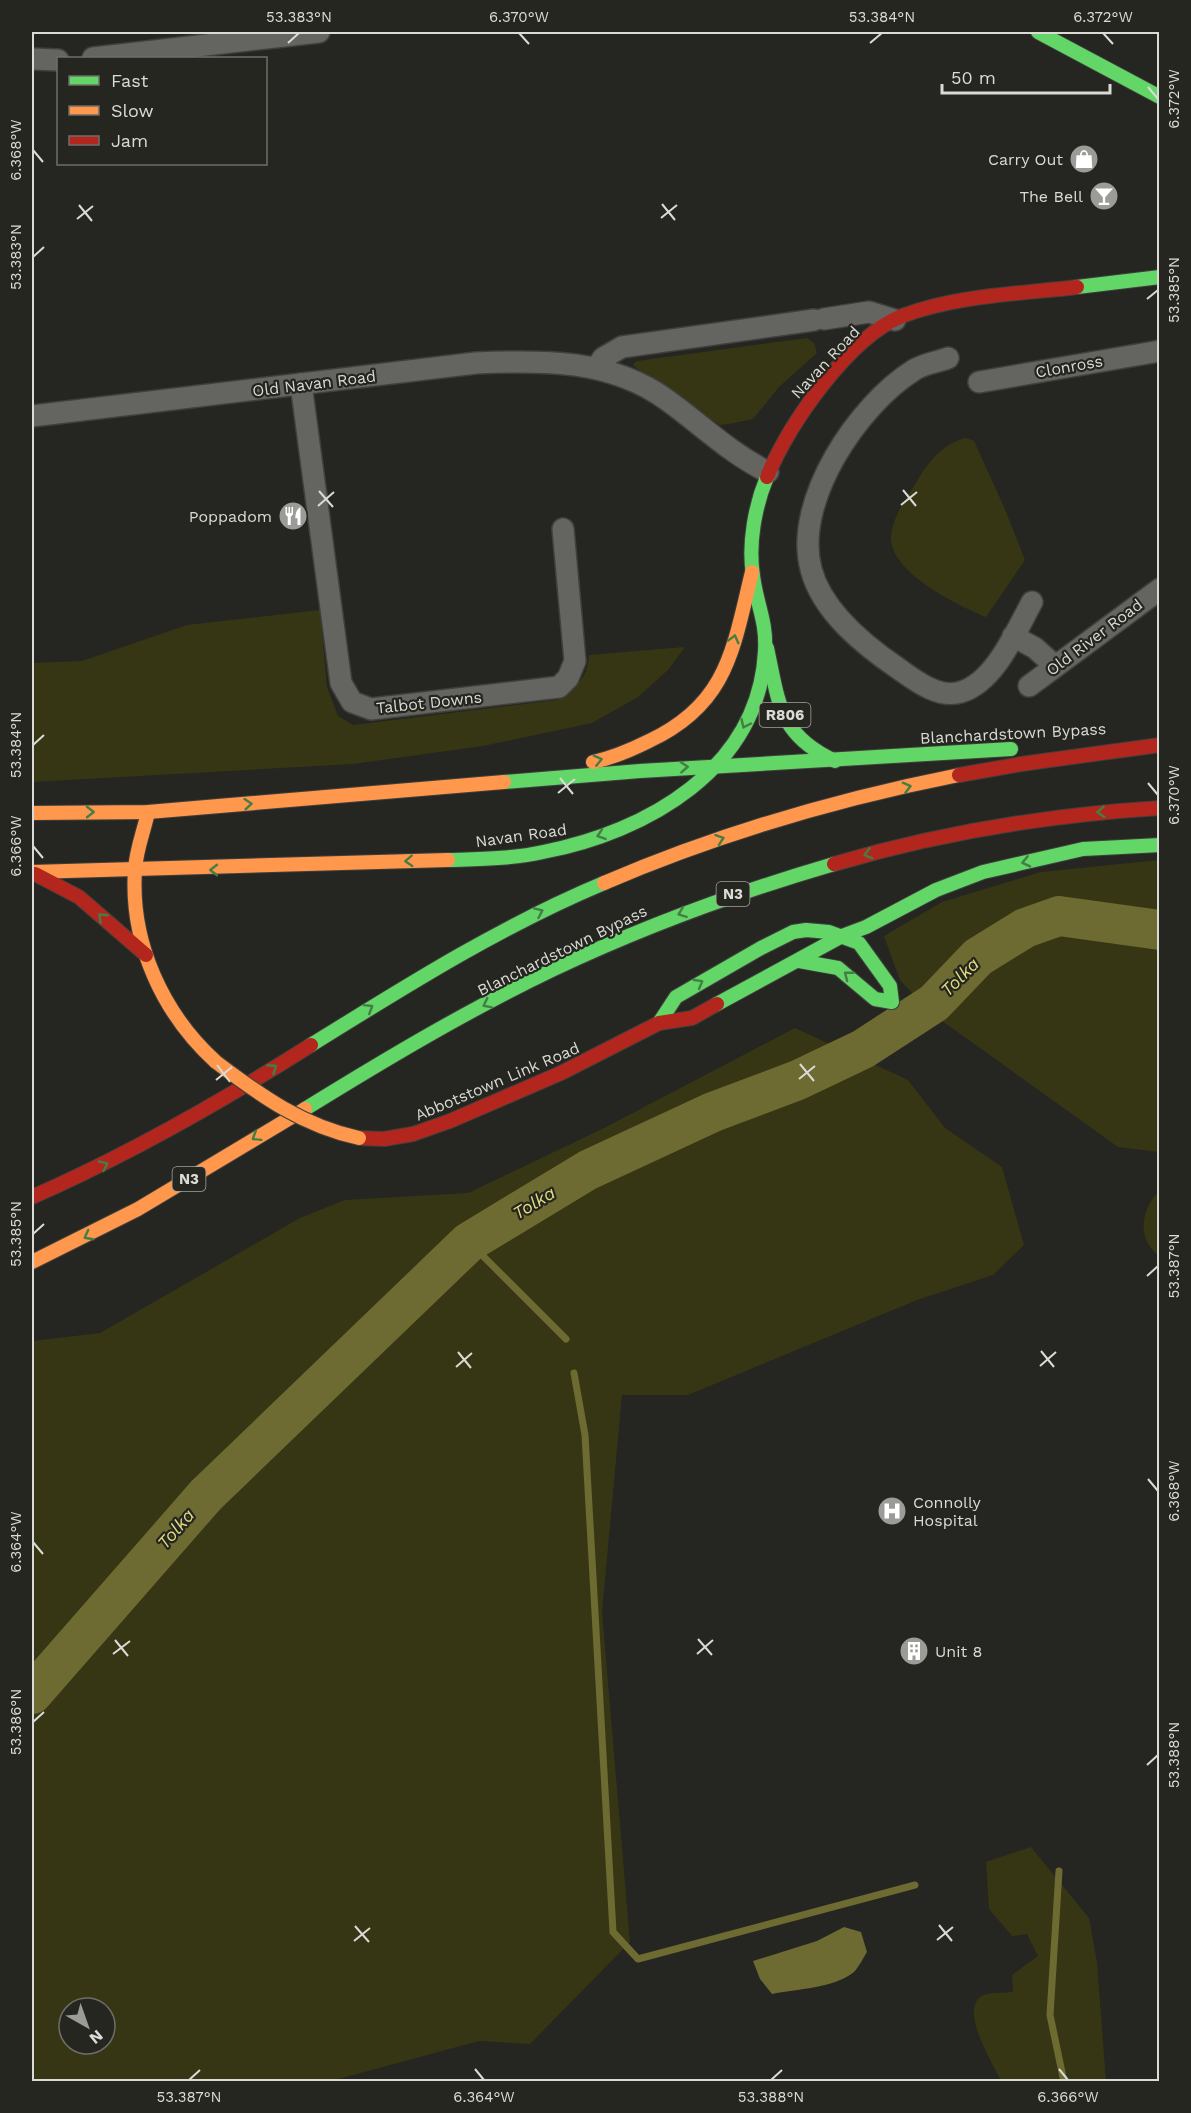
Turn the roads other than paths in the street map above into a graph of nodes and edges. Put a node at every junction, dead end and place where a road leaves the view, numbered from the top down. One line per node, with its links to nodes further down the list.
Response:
1 (319, 32): 3 (street)
2 (1038, 32): 6 (main road)
3 (102, 57)
4 (32, 59): 5 (street)
5 (57, 60)
6 (1160, 97)
7 (1160, 277): 8 (main road, Navan Road / R806)
8 (895, 320): 11 (street); 15 (main road, Navan Road / R806)
9 (1160, 351): 12 (street, Clonross)
10 (948, 358): 20 (street)
11 (597, 367): 13 (street, Old Navan Road); 15 (street, Old Navan Road)
12 (979, 382)
13 (302, 384): 14 (street, Old Navan Road); 16 (street, Talbot Downs)
14 (32, 416)
15 (768, 472): 17 (main road, Navan Road / R806)
16 (563, 529)
17 (752, 572): 21 (main road, Navan Road / R806); 27 (main road, one-way to 17)
18 (1160, 589): 22 (street, Old River Road)
19 (1032, 602): 20 (street)
20 (1013, 636): 22 (street)
21 (767, 648): 25 (main road, R806); 26 (main road, Navan Road / R806, one-way to 26)
22 (1055, 666): 23 (street, Old River Road)
23 (1029, 686)
24 (1160, 743): 25 (main road, Blanchardstown Bypass); 38 (main road, one-way to 24)
25 (835, 761): 26 (main road, Blanchardstown Bypass)
26 (720, 765): 27 (main road, Blanchardstown Bypass, one-way to 26); 32 (main road, Navan Road / R806, one-way to 32)
27 (437, 788): 29 (main road, one-way to 27)
28 (1160, 807): 39 (main road, Blanchardstown Bypass / N3, one-way to 39)
29 (148, 812): 30 (main road, one-way to 29); 32 (main road, Abbotstown Link Road)
30 (32, 813)
31 (1160, 845): 34 (main road, Abbotstown Link Road, one-way to 34)
32 (135, 870): 33 (main road, Navan Road / R806); 35 (main road, Abbotstown Link Road)
33 (32, 872): 35 (main road, one-way to 33)
34 (842, 936): 36 (main road, Abbotstown Link Road); 36 (main road, one-way to 36); 37 (main road, Abbotstown Link Road, one-way to 34)
35 (146, 955): 37 (main road, Abbotstown Link Road, bridge)
36 (798, 962): 37 (main road, Abbotstown Link Road)
37 (659, 1023)
38 (32, 1197)
39 (32, 1262)

